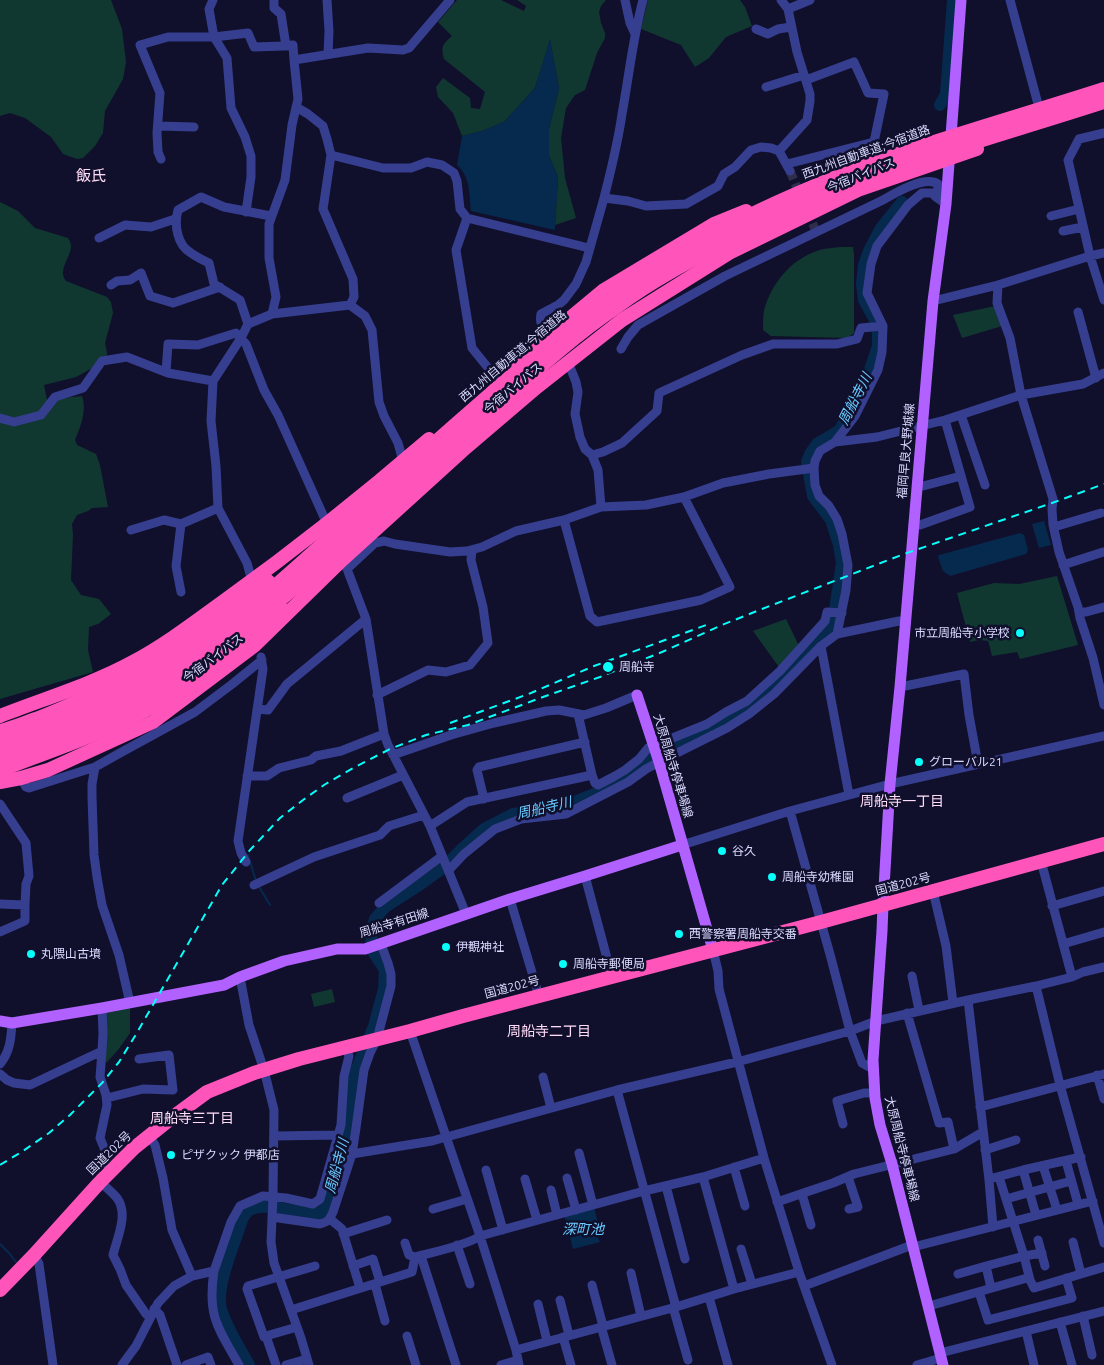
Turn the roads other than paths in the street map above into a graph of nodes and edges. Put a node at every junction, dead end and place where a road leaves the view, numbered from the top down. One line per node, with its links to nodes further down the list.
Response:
1 (213, 0): 15 (street)
2 (274, 0): 16 (street)
3 (327, 0): 17 (street)
4 (450, 0): 17 (street)
5 (625, 0): 14 (street)
6 (643, 0): 14 (street)
7 (781, 0): 11 (street)
8 (810, 0): 11 (street)
9 (961, 0): 29 (main road, 福岡早良大野城線)
10 (1010, 0): 24 (street)
11 (788, 9): 12 (street)
12 (792, 26): 13 (street); 19 (street)
13 (756, 29)
14 (635, 34): 36 (street)
15 (214, 37): 16 (street); 27 (street); 39 (street)
16 (286, 46): 18 (street)
17 (328, 54): 18 (street)
18 (294, 60): 25 (street)
19 (805, 77): 21 (street); 31 (street); 31 (street)
20 (1104, 84): 24 (highway, 今宿バイパス)
21 (766, 87)
22 (1104, 89): 75 (highway, 西九州自動車道;今宿道路, bridge)
23 (1104, 102): 90 (highway, 西九州自動車道;今宿道路, bridge)
24 (1038, 104): 29 (highway, 今宿バイパス)
25 (296, 108): 32 (street); 40 (street)
26 (1104, 108): 33 (highway, 今宿バイパス)
27 (158, 126): 28 (street); 34 (street)
28 (194, 127)
29 (951, 132): 33 (main road, 福岡早良大野城線); 60 (highway, 今宿バイパス)
30 (1104, 133): 38 (street)
31 (779, 151): 36 (street)
32 (331, 155): 42 (street); 55 (street)
33 (950, 158): 37 (main road, 福岡早良大野城線); 63 (highway, 今宿バイパス)
34 (161, 159)
35 (932, 193): 37 (street); 59 (street); 62 (street)
36 (604, 198): 47 (street)
37 (946, 204): 54 (main road, 福岡早良大野城線)
38 (1079, 209): 41 (street); 44 (street)
39 (246, 212): 40 (street); 43 (street)
40 (271, 216): 57 (street)
41 (1051, 216)
42 (467, 218): 47 (street); 66 (street)
43 (175, 219): 46 (street); 52 (street)
44 (1083, 227): 45 (street); 49 (street)
45 (1063, 231)
46 (99, 238)
47 (589, 248): 60 (street)
48 (1104, 253): 49 (street)
49 (1090, 256): 51 (street); 53 (street)
50 (111, 285): 52 (street)
51 (998, 285): 54 (street); 68 (street)
52 (220, 287): 58 (street)
53 (1104, 300)
54 (933, 302): 72 (main road, 福岡早良大野城線)
55 (350, 304): 57 (street); 75 (street)
56 (1078, 312): 65 (street)
57 (272, 314): 58 (street)
58 (248, 324): 61 (street)
59 (883, 326): 73 (street); 74 (street)
60 (548, 336): 66 (highway, 今宿バイパス)
61 (241, 338): 64 (street); 67 (street); 85 (street)
62 (621, 349)
63 (568, 362): 74 (street); 93 (highway, 今宿バイパス)
64 (166, 372): 67 (street); 70 (street)
65 (1100, 376): 68 (street)
66 (498, 379): 75 (highway, 今宿バイパス)
67 (213, 381): 82 (street)
68 (1021, 395): 69 (street); 88 (street)
69 (961, 415): 71 (street); 78 (street)
70 (0, 418)
71 (945, 420): 72 (street); 77 (street)
72 (922, 426): 73 (street); 79 (main road, 福岡早良大野城線)
73 (835, 442): 76 (street)
74 (592, 454): 81 (street)
75 (408, 462): 85 (highway, 今宿バイパス); 111 (highway, bridge); 115 (highway, 西九州自動車道;今宿道路, bridge)
76 (814, 468): 80 (street); 99 (street)
77 (961, 476): 79 (street); 87 (street)
78 (985, 485)
79 (917, 486): 87 (main road, 福岡早良大野城線)
80 (684, 497): 81 (street); 84 (street)
81 (601, 507): 84 (street)
82 (218, 508): 86 (street); 95 (street)
83 (1101, 513): 88 (street)
84 (564, 520): 91 (street)
85 (327, 523): 93 (street); 95 (highway, 今宿バイパス)
86 (181, 524): 89 (street); 96 (street)
87 (913, 525): 101 (main road, 福岡早良大野城線)
88 (1054, 527): 94 (street)
89 (131, 530)
90 (342, 544): 118 (highway, 西九州自動車道;今宿道路, bridge); 122 (highway, bridge)
91 (472, 550): 93 (street); 106 (street)
92 (1103, 552): 94 (street)
93 (344, 564): 100 (street); 126 (highway, 今宿バイパス)
94 (1064, 565): 98 (street)
95 (252, 581): 110 (highway, 今宿バイパス)
96 (181, 592)
97 (1104, 607): 98 (street)
98 (1079, 612): 107 (street)
99 (837, 613): 102 (street); 116 (street)
100 (366, 619): 106 (street); 108 (street)
101 (905, 621): 102 (street); 104 (main road, 福岡早良大野城線)
102 (836, 634): 103 (street)
103 (821, 646): 119 (street); 129 (street)
104 (900, 687): 120 (street); 128 (main road, 福岡早良大野城線)
105 (637, 694): 109 (street); 116 (main road, 大原周船寺停車場線)
106 (377, 696): 112 (street)
107 (1104, 705)
108 (257, 708): 121 (street); 125 (street)
109 (578, 714): 114 (street); 117 (street)
110 (0, 716)
111 (0, 731)
112 (384, 734): 117 (street); 125 (street)
113 (1104, 736): 120 (street)
114 (584, 742): 124 (street); 131 (street)
115 (0, 745)
116 (654, 746): 119 (main road, 大原周船寺停車場線); 124 (street)
117 (393, 755): 123 (street)
118 (0, 757)
119 (658, 760): 136 (main road, 大原周船寺停車場線); 141 (street)
120 (978, 764): 128 (street)
121 (95, 767): 126 (street); 167 (street)
122 (0, 770)
123 (403, 775): 130 (street); 134 (street)
124 (592, 775): 131 (street)
125 (247, 776): 140 (street)
126 (21, 778): 127 (highway, 今宿バイパス)
127 (0, 782)
128 (890, 784): 129 (street); 150 (main road, 福岡早良大野城線)
129 (849, 795): 133 (street)
130 (347, 798)
131 (484, 799): 135 (street)
132 (0, 804): 149 (street)
133 (790, 811): 136 (street); 153 (street)
134 (424, 815): 135 (street); 143 (street)
135 (430, 826): 138 (street)
136 (682, 844): 142 (main road, 周船寺有田線); 158 (main road)
137 (1104, 844): 139 (highway, 国道202号)
138 (443, 858): 141 (street); 147 (street)
139 (1042, 861): 144 (highway, 国道202号); 151 (street)
140 (246, 862)
141 (449, 870): 152 (street)
142 (585, 876): 146 (main road, 周船寺有田線); 162 (street)
143 (256, 884)
144 (933, 891): 150 (highway, 国道202号); 168 (street)
145 (1104, 891): 151 (street)
146 (510, 899): 152 (main road, 周船寺有田線); 165 (street)
147 (379, 903)
148 (0, 904): 149 (street)
149 (25, 905): 154 (street)
150 (883, 905): 153 (highway, 国道202号); 173 (main road, 大原周船寺停車場線)
151 (1052, 906): 157 (street)
152 (466, 914): 156 (main road, 周船寺有田線)
153 (821, 922): 158 (highway, 国道202号); 176 (street)
154 (0, 932)
155 (1104, 932): 157 (street)
156 (381, 944): 161 (main road, 周船寺有田線); 177 (street)
157 (1063, 944): 163 (street)
158 (714, 950): 162 (highway, 国道202号); 181 (street)
159 (1104, 967): 163 (street)
160 (912, 976): 170 (street)
161 (240, 977): 167 (main road, 周船寺有田線); 184 (street)
162 (612, 977): 165 (highway, 国道202号)
163 (1072, 977): 164 (street)
164 (1036, 986): 166 (street); 188 (street)
165 (539, 996): 175 (highway, 国道202号)
166 (968, 1000): 168 (street); 193 (street)
167 (130, 1003): 169 (main road, 周船寺有田線)
168 (953, 1003): 170 (street)
169 (102, 1008): 174 (main road, 周船寺有田線); 179 (street)
170 (919, 1010): 171 (street)
171 (907, 1013): 173 (street); 202 (street)
172 (0, 1021): 174 (main road, 周船寺有田線)
173 (876, 1021): 176 (street); 183 (main road, 大原周船寺停車場線)
174 (12, 1023): 182 (street)
175 (410, 1031): 177 (highway, 国道202号); 200 (street)
176 (850, 1031): 181 (street); 183 (street)
177 (374, 1040): 178 (highway, 国道202号); 204 (street)
178 (351, 1046): 184 (highway, 国道202号); 197 (street)
179 (102, 1051): 185 (street); 191 (street)
180 (139, 1059): 191 (street)
181 (737, 1062): 189 (street); 207 (street)
182 (0, 1064)
183 (873, 1069): 190 (main road, 大原周船寺停車場線)
184 (264, 1070): 198 (highway, 国道202号); 199 (street)
185 (0, 1074)
186 (1101, 1074): 188 (street); 192 (street)
187 (543, 1077): 194 (street)
188 (1060, 1085): 193 (street); 206 (street)
189 (617, 1090): 194 (street); 225 (street)
190 (875, 1093): 195 (street); 209 (main road, 大原周船寺停車場線)
191 (107, 1098): 217 (street)
192 (1104, 1099)
193 (980, 1107): 196 (street)
194 (551, 1108): 200 (street)
195 (844, 1124)
196 (983, 1132): 202 (street); 203 (street)
197 (338, 1135): 199 (street); 228 (street)
198 (149, 1136): 217 (highway, 国道202号); 274 (street)
199 (274, 1136): 228 (street)
200 (446, 1137): 204 (street); 229 (street)
201 (1016, 1140): 203 (street)
202 (954, 1149): 209 (street)
203 (985, 1150): 220 (street)
204 (352, 1154): 243 (street)
205 (579, 1154): 234 (street)
206 (1080, 1157): 208 (street); 231 (street)
207 (764, 1158): 211 (street); 232 (street)
208 (1066, 1161): 210 (street); 221 (street)
209 (892, 1164): 215 (street); 257 (main road, 大原周船寺停車場線)
210 (1044, 1166): 213 (street); 223 (street)
211 (734, 1168): 214 (street); 235 (street)
212 (486, 1170): 249 (street)
213 (1023, 1170): 216 (street); 226 (street)
214 (703, 1177): 222 (street); 285 (street)
215 (848, 1177): 227 (street); 237 (street)
216 (999, 1177): 220 (street); 230 (street)
217 (104, 1178): 260 (highway, 国道202号); 295 (street)
218 (567, 1178): 238 (street)
219 (525, 1179): 245 (street)
220 (989, 1180): 248 (street)
221 (1072, 1181): 223 (street); 233 (street)
222 (666, 1186): 225 (street); 263 (street)
223 (1050, 1187): 226 (street); 239 (street)
224 (550, 1190): 240 (street)
225 (644, 1191): 234 (street); 292 (street)
226 (1030, 1192): 230 (street); 241 (street)
227 (802, 1194): 232 (street); 247 (street)
228 (273, 1196): 242 (street); 269 (street)
229 (467, 1199): 236 (street); 251 (street)
230 (1006, 1199): 246 (street)
231 (1093, 1200): 233 (street); 255 (street)
232 (777, 1202): 270 (street)
233 (1078, 1204): 239 (street)
234 (594, 1205): 238 (street)
235 (745, 1206)
236 (434, 1209)
237 (849, 1209)
238 (576, 1210): 240 (street)
239 (1057, 1210): 241 (street)
240 (557, 1215): 245 (street)
241 (1036, 1215): 246 (street)
242 (272, 1217): 243 (street); 275 (street)
243 (330, 1219): 250 (street)
244 (387, 1220): 250 (street)
245 (537, 1220): 249 (street)
246 (1013, 1222): 248 (street); 262 (street)
247 (812, 1225)
248 (993, 1227): 257 (street)
249 (504, 1230): 251 (street)
250 (343, 1234): 265 (street)
251 (480, 1236): 256 (street); 307 (street)
252 (1038, 1240): 259 (street)
253 (1073, 1242): 273 (street)
254 (405, 1243): 261 (street)
255 (1104, 1243)
256 (457, 1245): 261 (street); 279 (street)
257 (912, 1246): 282 (street); 291 (main road, 大原周船寺停車場線)
258 (741, 1249): 280 (street)
259 (1042, 1252): 262 (street); 267 (street)
260 (34, 1256): 286 (highway, 国道202号); 313 (street)
261 (418, 1256): 278 (street); 322 (street)
262 (1024, 1256): 266 (street); 277 (street)
263 (686, 1259)
264 (315, 1266): 275 (street)
265 (353, 1266): 278 (street); 283 (street)
266 (986, 1266): 272 (street); 284 (street)
267 (1045, 1266)
268 (1104, 1267): 273 (street)
269 (214, 1271): 274 (street); 318 (street)
270 (799, 1272): 280 (street); 282 (street)
271 (631, 1273): 296 (street)
272 (958, 1274)
273 (1081, 1274): 276 (street)
274 (192, 1276): 295 (street)
275 (279, 1277): 293 (street); 303 (street)
276 (1066, 1278): 277 (street); 287 (street)
277 (1030, 1280): 284 (street)
278 (378, 1283): 283 (street); 298 (street)
279 (470, 1284)
280 (752, 1284): 285 (street)
281 (592, 1285): 300 (street)
282 (804, 1286): 327 (street)
283 (360, 1288): 293 (street)
284 (991, 1288): 287 (street)
285 (734, 1289): 288 (street)
286 (0, 1290)
287 (979, 1292): 291 (street)
288 (709, 1297): 292 (street); 326 (street)
289 (560, 1300): 305 (street)
290 (538, 1304): 306 (street)
291 (929, 1306): 309 (main road, 大原周船寺停車場線)
292 (675, 1307): 296 (street); 310 (street)
293 (291, 1310): 301 (street)
294 (1104, 1311): 297 (street)
295 (152, 1313): 314 (street); 315 (street)
296 (641, 1316): 300 (street)
297 (1083, 1316): 299 (street); 308 (street)
298 (385, 1321)
299 (1060, 1322): 302 (street); 330 (street)
300 (602, 1326): 305 (street); 325 (street)
301 (297, 1327): 303 (street); 311 (street)
302 (1026, 1331): 309 (street); 329 (street)
303 (266, 1336): 319 (street)
304 (407, 1336): 321 (street)
305 (566, 1336): 306 (street); 324 (street)
306 (547, 1341): 307 (street)
307 (516, 1350): 312 (street)
308 (1092, 1355)
309 (941, 1359): 328 (street)
310 (688, 1360)
311 (308, 1362): 320 (street)
312 (519, 1362): 323 (street)
313 (53, 1365)
314 (122, 1365)
315 (177, 1365)
316 (186, 1365): 317 (street)
317 (211, 1365)
318 (239, 1365)
319 (276, 1365)
320 (286, 1365)
321 (416, 1365)
322 (456, 1365)
323 (501, 1365)
324 (571, 1365)
325 (612, 1365)
326 (728, 1365)
327 (832, 1365)
328 (917, 1365)
329 (1034, 1365)
330 (1072, 1365)

